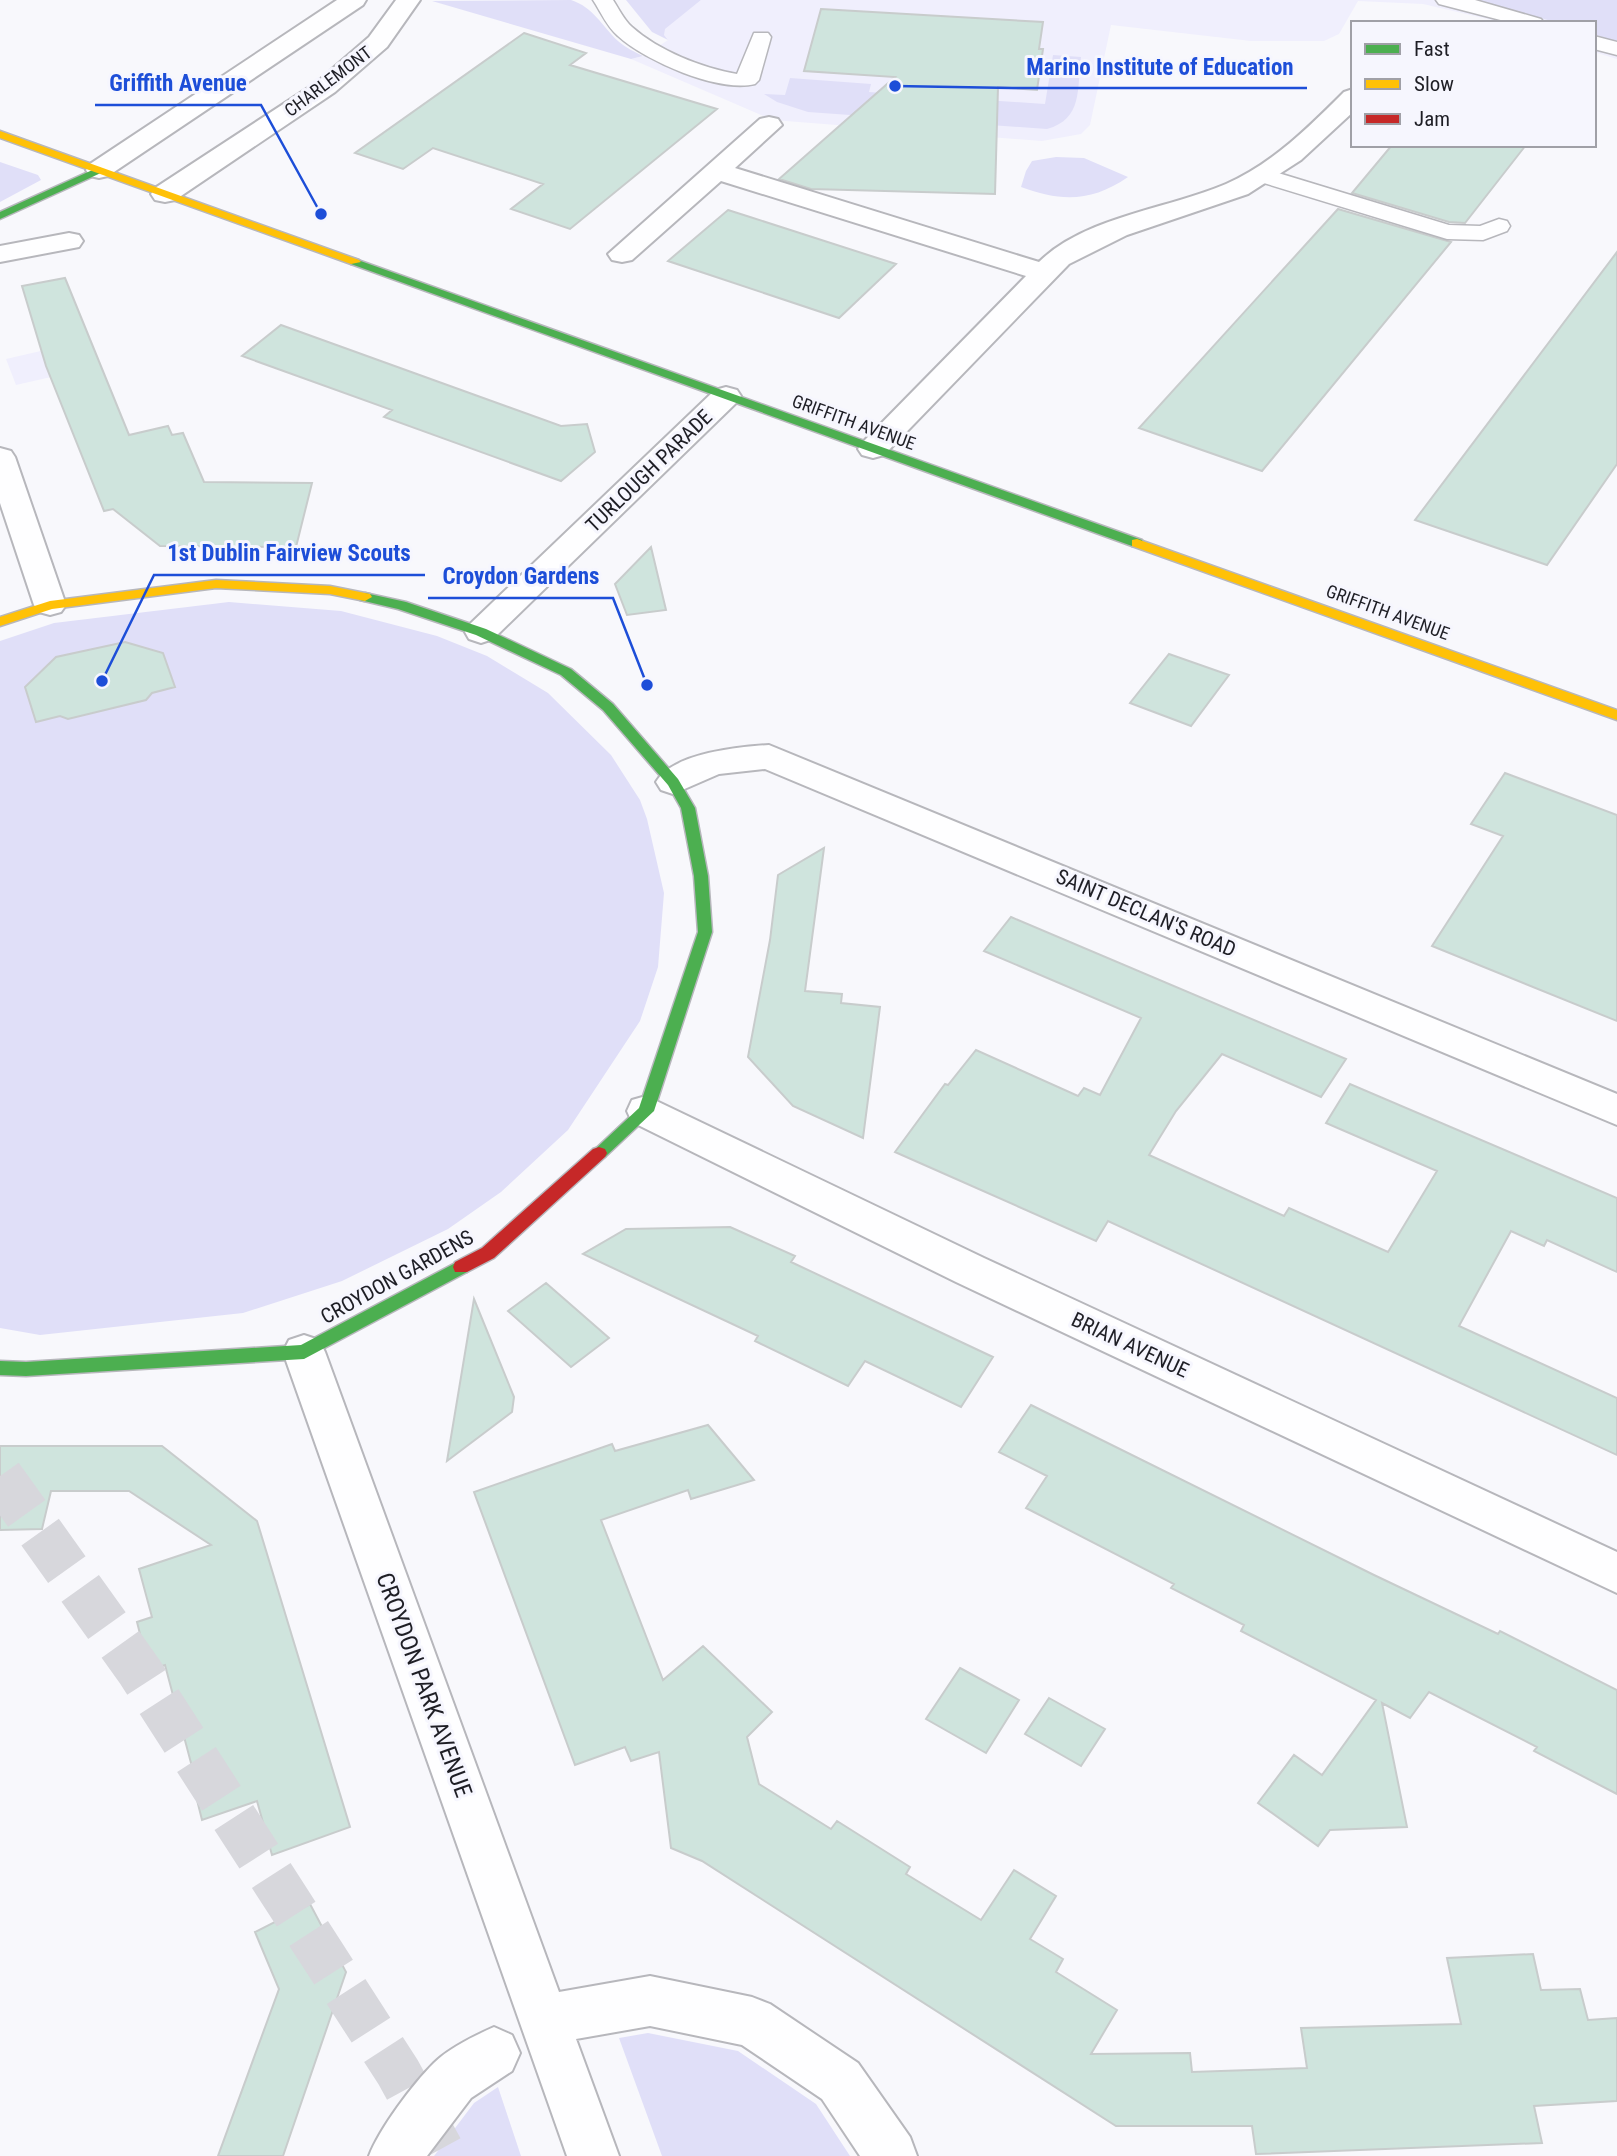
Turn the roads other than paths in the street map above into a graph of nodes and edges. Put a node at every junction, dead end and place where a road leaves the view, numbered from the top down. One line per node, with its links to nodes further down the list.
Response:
1 (354, 0): 12 (street)
2 (408, 0): 15 (street, CHARLEMONT)
3 (603, 0): 6 (lane)
4 (1446, 0): 5 (lane)
5 (1528, 21)
6 (761, 37)
7 (1596, 43): 8 (lane)
8 (1617, 50)
9 (1351, 99): 14 (street)
10 (769, 125): 13 (street)
11 (0, 134): 12 (main road, GRIFFITH AVENUE)
12 (99, 170): 15 (main road, GRIFFITH AVENUE); 16 (main road)
13 (716, 171): 20 (street); 21 (street)
14 (1262, 175): 17 (lane); 21 (street)
15 (165, 194): 22 (main road, GRIFFITH AVENUE)
16 (0, 216)
17 (1499, 226)
18 (69, 241): 19 (street)
19 (0, 254)
20 (622, 254)
21 (1045, 273): 23 (street)
22 (726, 396): 23 (main road, GRIFFITH AVENUE); 27 (street, TURLOUGH PARADE)
23 (873, 449): 28 (main road, GRIFFITH AVENUE)
24 (0, 457): 25 (street)
25 (50, 605): 26 (main road, CROYDON GARDENS); 27 (main road, CROYDON GARDENS)
26 (0, 622)
27 (481, 632): 29 (main road, CROYDON GARDENS)
28 (1617, 715)
29 (673, 782): 30 (street, SAINT DECLAN'S ROAD); 31 (main road, CROYDON GARDENS)
30 (1617, 1110)
31 (646, 1111): 32 (main road, CROYDON GARDENS); 34 (street, BRIAN AVENUE)
32 (304, 1352): 33 (main road, CROYDON GARDENS); 35 (street, CROYDON PARK AVENUE)
33 (0, 1368)
34 (1617, 1573)
35 (545, 2019): 38 (street, CROYDON PARK AVENUE); 39 (street)
36 (494, 2053): 37 (street)
37 (395, 2156)
38 (593, 2156)
39 (891, 2156)

